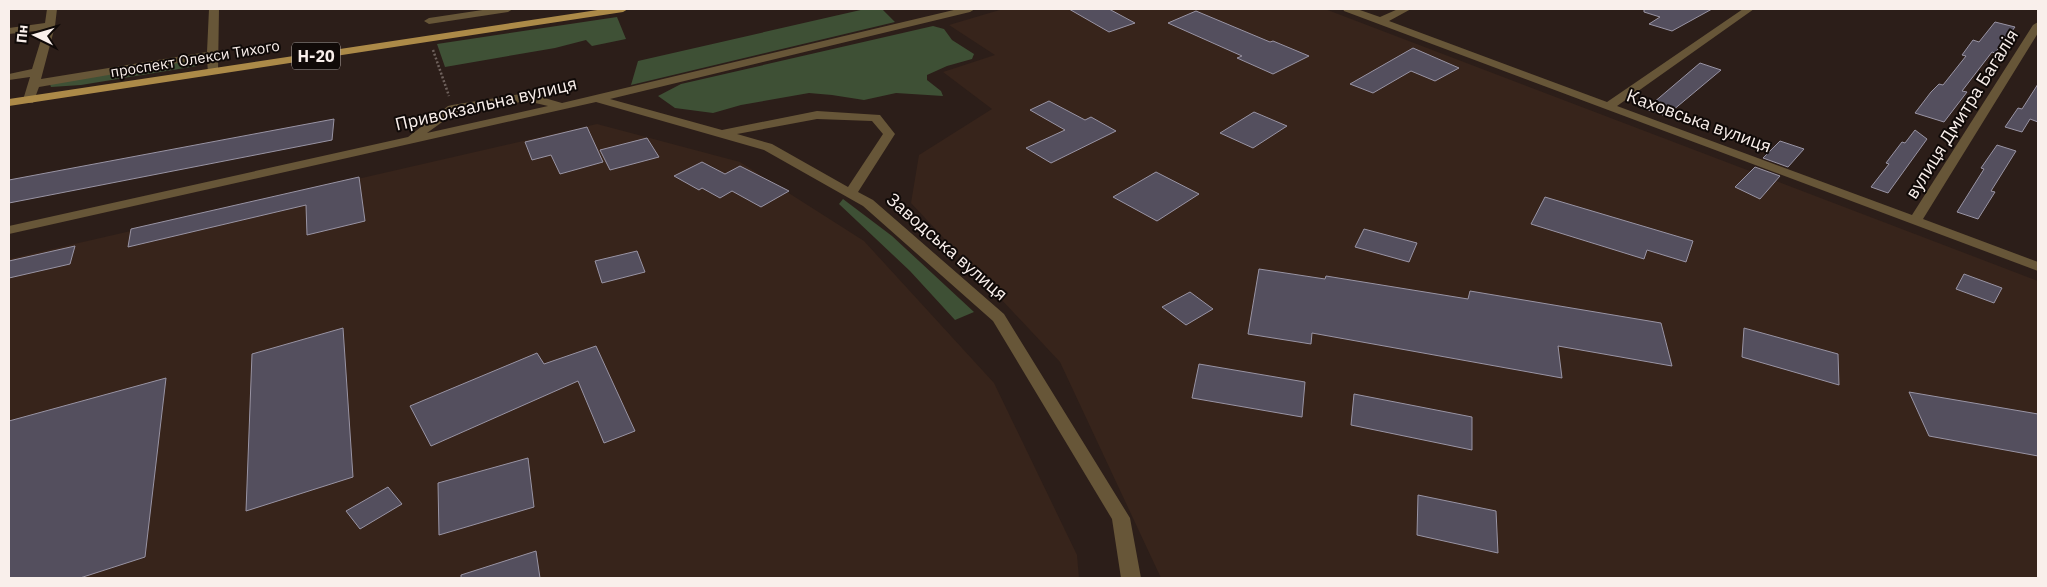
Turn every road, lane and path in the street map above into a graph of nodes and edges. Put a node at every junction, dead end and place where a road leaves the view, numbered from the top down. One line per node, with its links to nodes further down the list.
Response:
1 (52, 9): 14 (street)
2 (214, 9): 17 (street)
3 (429, 9): 11 (street)
4 (508, 9): 11 (street)
5 (623, 9): 10 (main road, проспект Олекси Тихого / Н-20)
6 (970, 9): 21 (street, Привокзальна вулиця)
7 (1348, 9): 12 (street, Каховська вулиця)
8 (1406, 9): 12 (street)
9 (1750, 9): 25 (street)
10 (580, 12): 16 (main road, проспект Олекси Тихого / Н-20)
11 (429, 21): 16 (street)
12 (1380, 21): 25 (street, Каховська вулиця)
13 (2038, 25): 30 (street, вулиця Дмитра Багалія)
14 (50, 26): 15 (street); 20 (street)
15 (9, 31)
16 (429, 38): 18 (main road, проспект Олекси Тихого / Н-20); 26 (path)
17 (212, 54): 18 (street); 20 (street)
18 (212, 72): 22 (main road, проспект Олекси Тихого / Н-20)
19 (9, 76): 20 (street)
20 (35, 78): 22 (street)
21 (596, 99): 24 (street, Привокзальна вулиця); 27 (street, Заводська вулиця)
22 (29, 100): 23 (main road, проспект Олекси Тихого / Н-20)
23 (9, 103)
24 (561, 106): 26 (street); 28 (street, Привокзальна вулиця)
25 (1609, 106): 30 (street, Каховська вулиця)
26 (452, 109): 28 (street)
27 (721, 134): 29 (street, Заводська вулиця); 29 (street)
28 (410, 140): 31 (street, Привокзальна вулиця)
29 (851, 193): 33 (street, Заводська вулиця)
30 (1915, 221): 32 (street, Каховська вулиця)
31 (9, 230)
32 (2038, 267)
33 (1131, 578)

